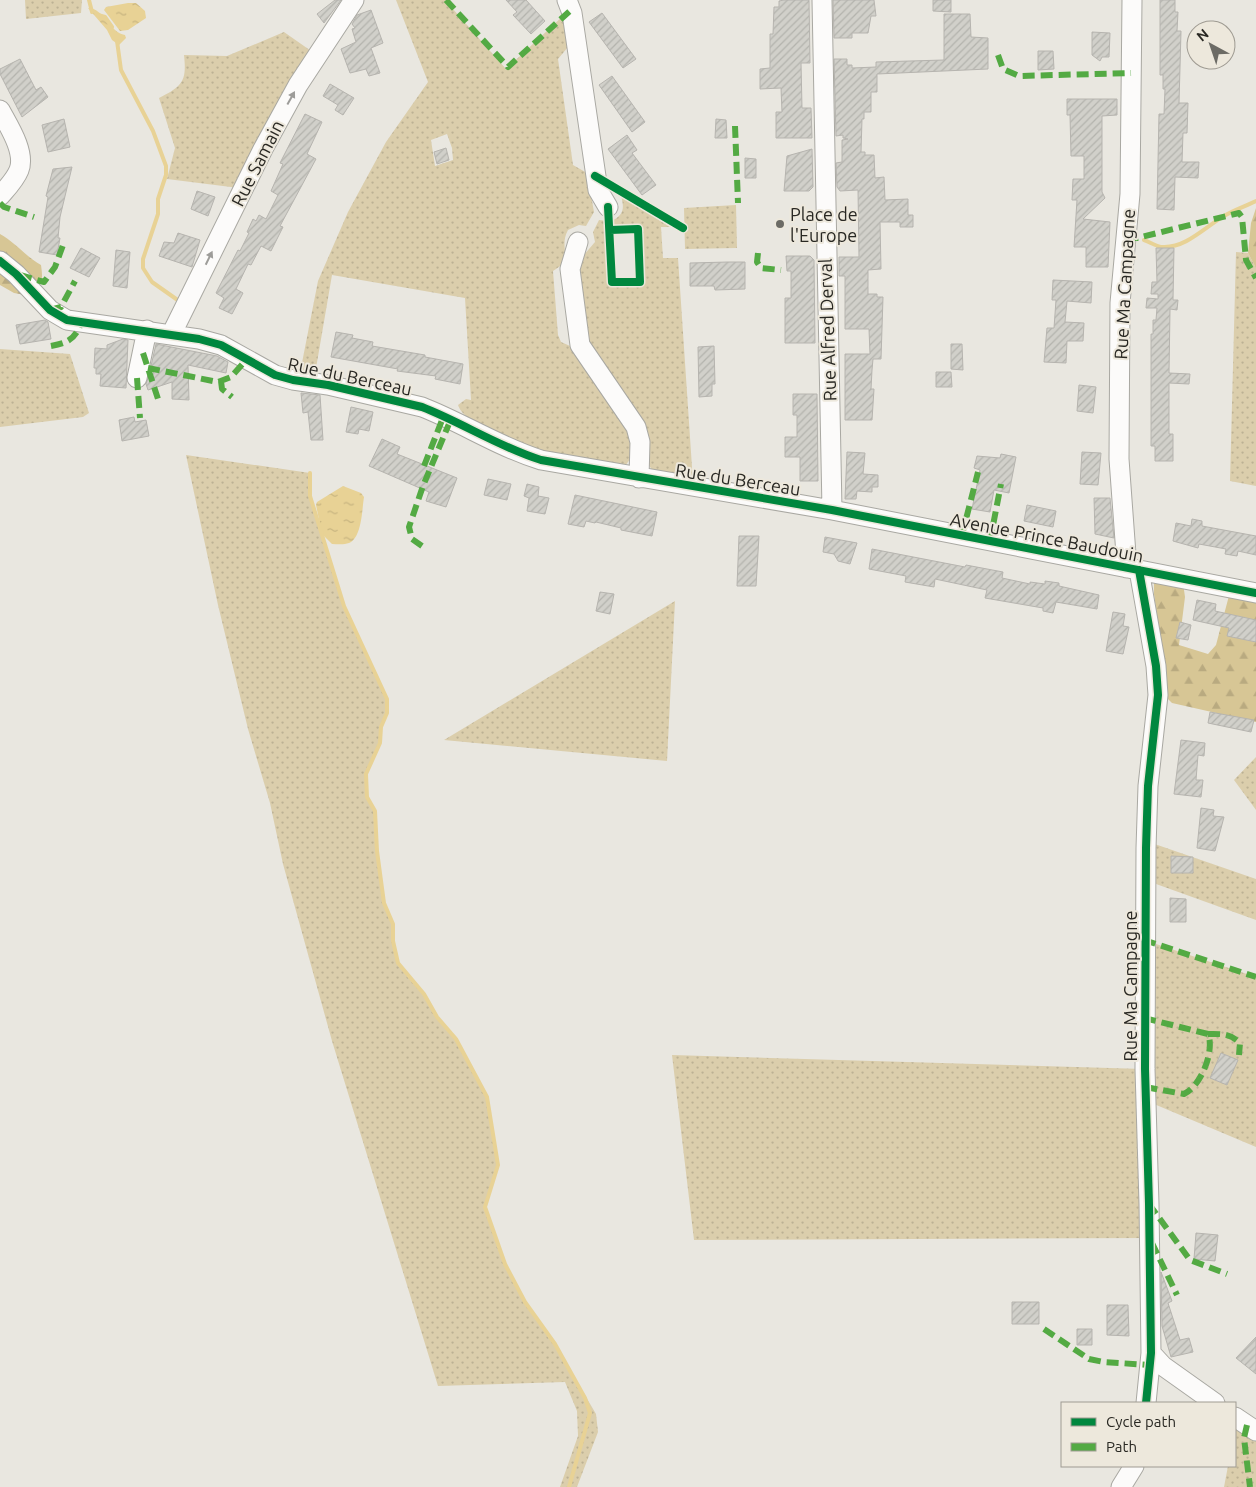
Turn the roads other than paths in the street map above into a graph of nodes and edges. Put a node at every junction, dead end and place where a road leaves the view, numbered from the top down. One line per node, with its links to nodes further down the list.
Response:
1 (354, 0): 10 (street, Rue Samain, one-way to 1)
2 (567, 0): 7 (street)
3 (822, 0): 14 (street, Rue Alfred Derval)
4 (1132, 0): 15 (street, Rue Ma Campagne)
5 (0, 110): 6 (street)
6 (0, 196)
7 (608, 207)
8 (578, 242): 13 (street)
9 (0, 261): 11 (street, Rue du Berceau)
10 (180, 317): 11 (street, Rue du Berceau); 13 (street, Rue du Berceau)
11 (148, 330): 12 (street)
12 (137, 378)
13 (639, 478): 14 (street, Rue du Berceau)
14 (832, 510): 15 (street, Avenue Prince Baudouin)
15 (1133, 569): 16 (street, Avenue Prince Baudouin); 17 (street, Rue Ma Campagne)
16 (1256, 593)
17 (1151, 1353): 18 (street, Rue Ma Campagne); 19 (street)
18 (1146, 1402)
19 (1215, 1402)
20 (1236, 1418): 21 (street)
21 (1256, 1431)
22 (1133, 1467): 23 (street)
23 (1121, 1487)

